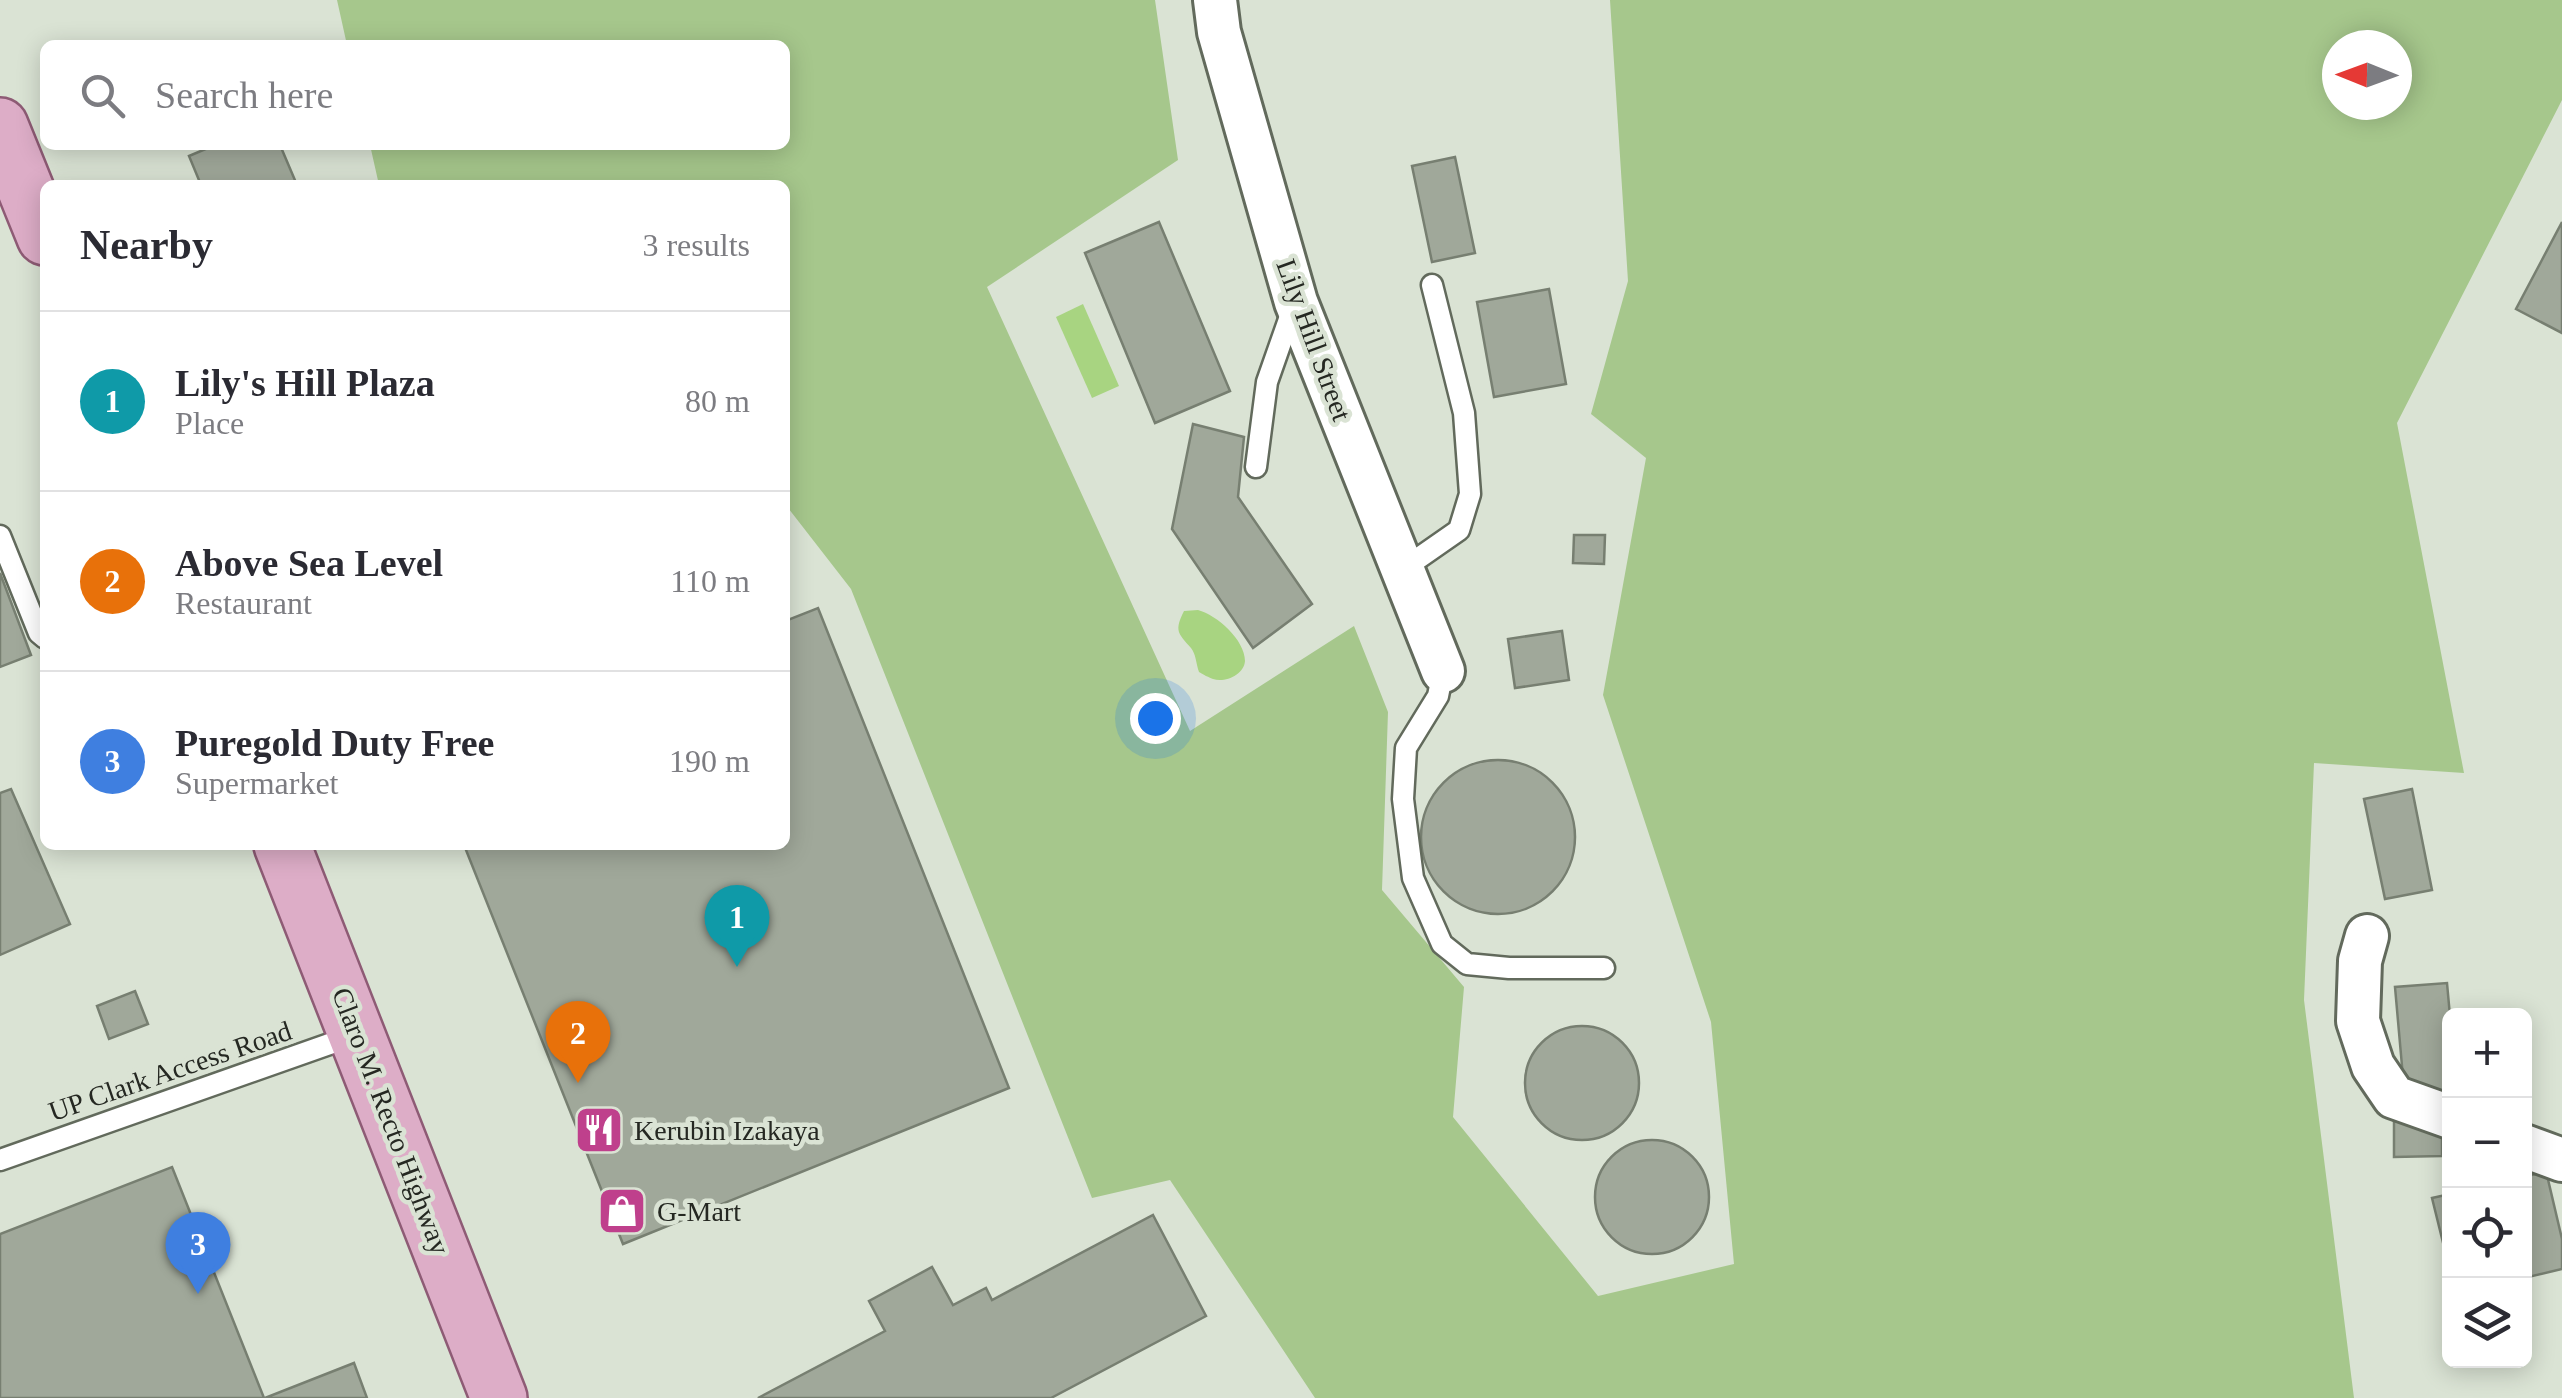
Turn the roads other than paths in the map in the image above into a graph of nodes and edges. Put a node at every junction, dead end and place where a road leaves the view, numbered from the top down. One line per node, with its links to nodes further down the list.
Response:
1 (1214, 0): 5 (street, Lily Hill Street)
2 (0, 126): 3 (main road)
3 (40, 225)
4 (1432, 285): 8 (lane)
5 (1296, 302): 6 (lane); 8 (street, Lily Hill Street)
6 (1256, 467)
7 (0, 536): 9 (lane)
8 (1403, 569): 10 (street, Lily Hill Street)
9 (40, 634)
10 (1443, 671): 13 (lane)
11 (284, 850): 14 (main road, Claro M. Recto Highway)
12 (2367, 936): 15 (street)
13 (1604, 968)
14 (357, 1034): 17 (lane, UP Clark Access Road); 19 (main road, Claro M. Recto Highway)
15 (2442, 1114)
16 (2532, 1149): 18 (street)
17 (0, 1160)
18 (2562, 1160)
19 (498, 1398)

